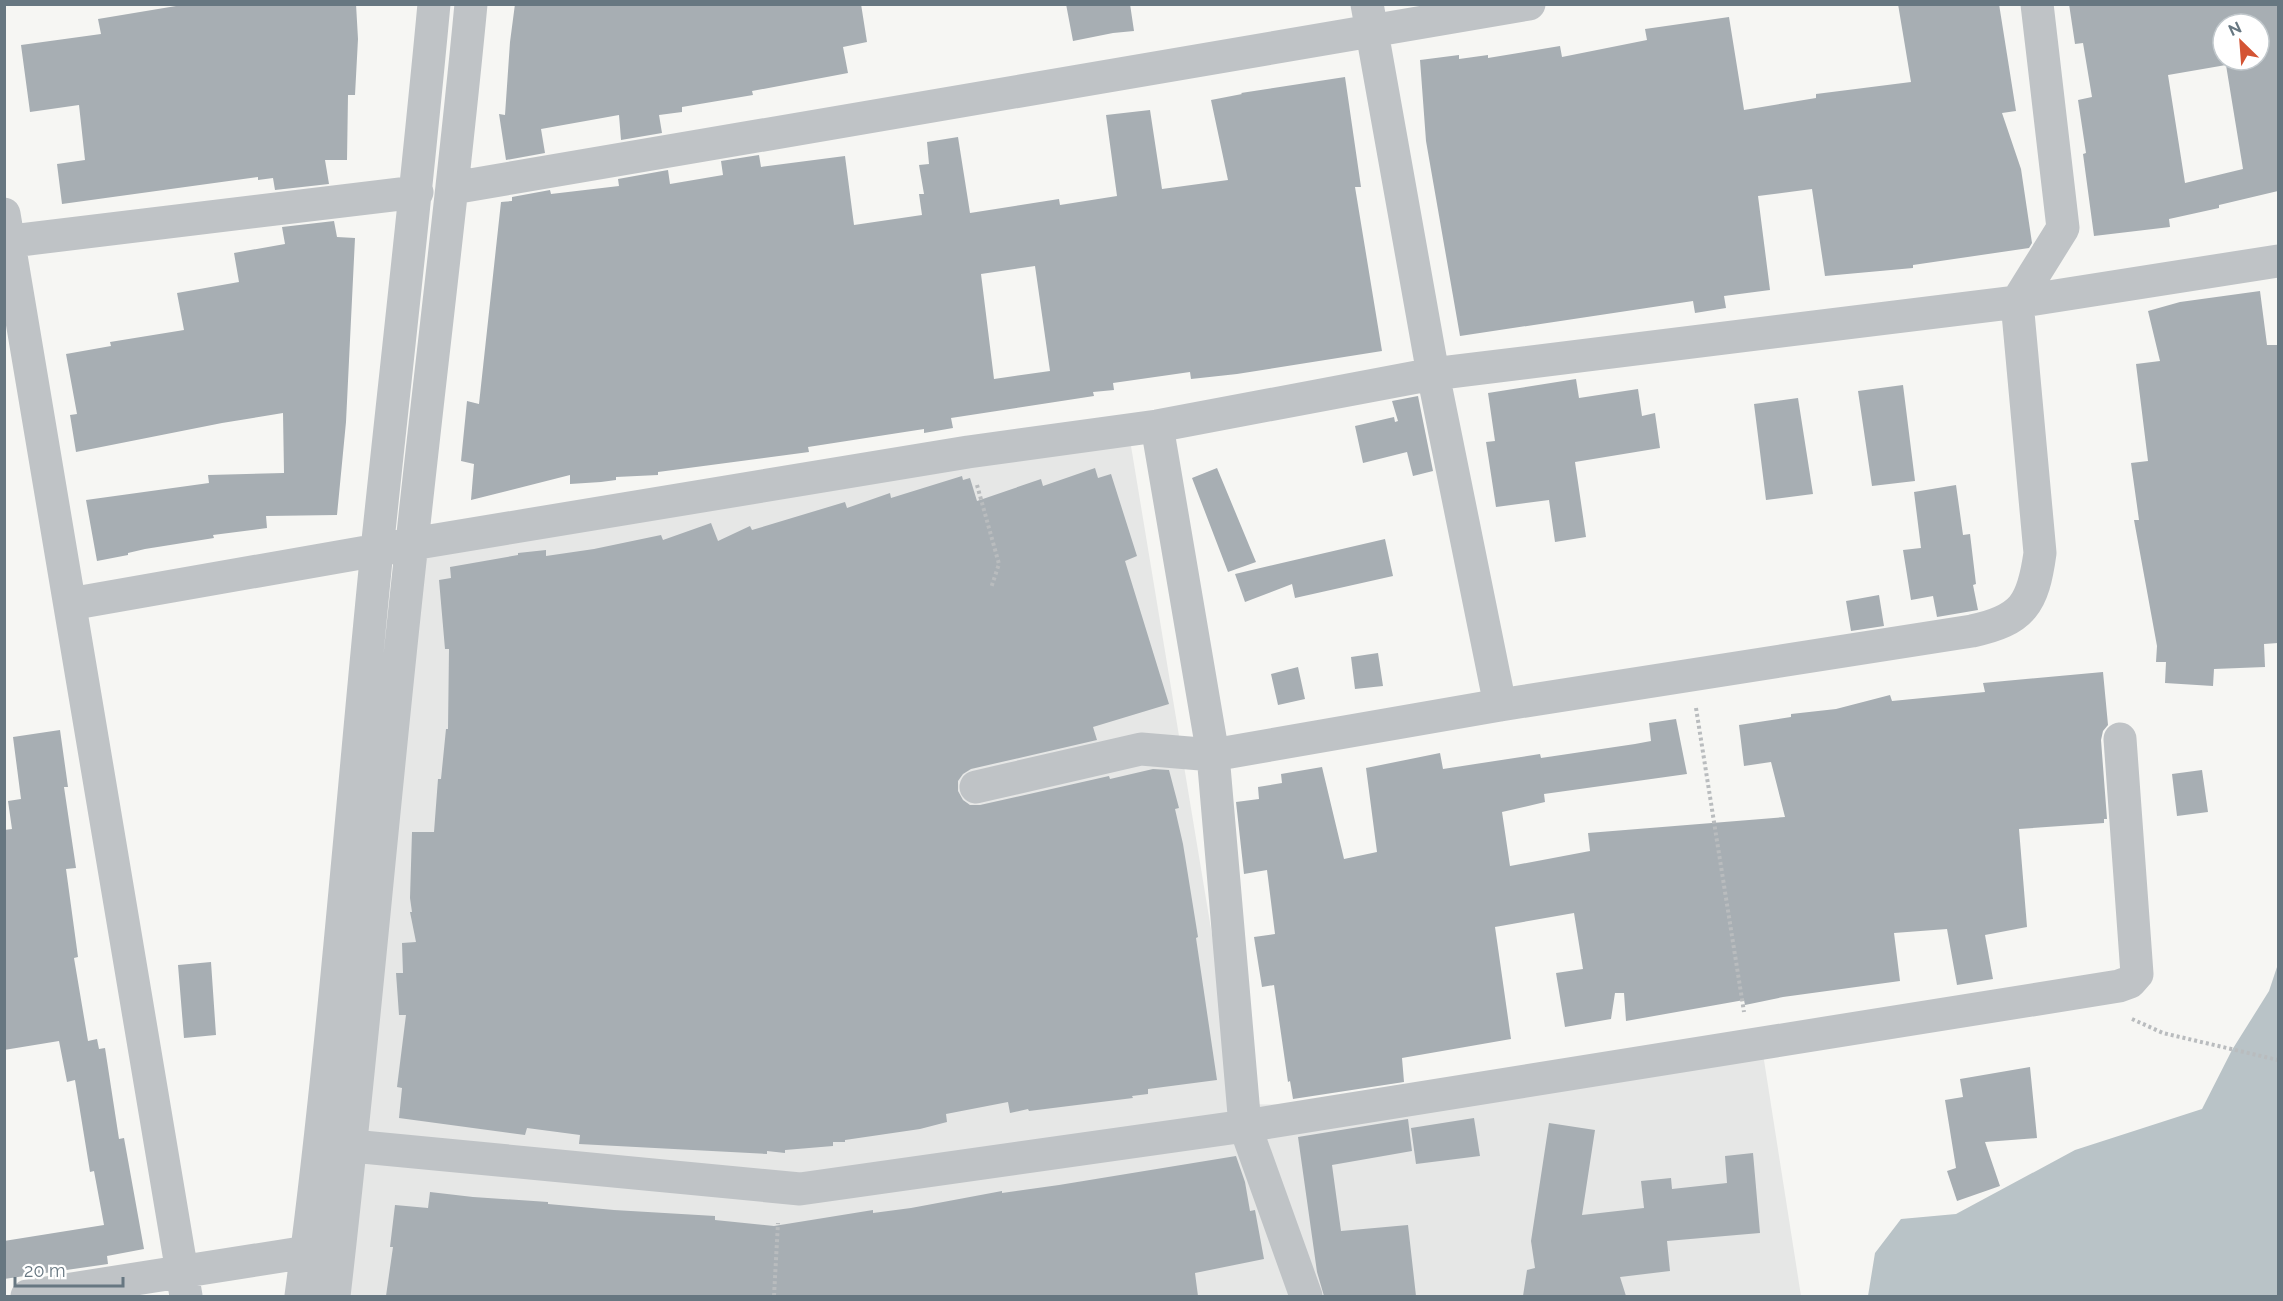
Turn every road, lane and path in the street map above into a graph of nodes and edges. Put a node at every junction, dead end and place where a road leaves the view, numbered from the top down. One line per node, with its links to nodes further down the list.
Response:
1 (434, 4): 7 (street)
2 (471, 4): 6 (street)
3 (1529, 4): 5 (street)
4 (2037, 4): 10 (street)
5 (1369, 18): 6 (street); 11 (street)
6 (453, 188): 14 (street)
7 (417, 192): 8 (street); 15 (street)
8 (6, 232): 17 (street)
9 (2278, 261): 10 (street)
10 (2017, 302): 11 (street); 18 (street)
11 (1433, 374): 12 (street); 19 (street)
12 (1157, 426): 13 (street); 21 (street)
13 (968, 452): 14 (street); 16 (path)
14 (412, 544): 15 (street); 27 (street)
15 (377, 550): 17 (street); 29 (street)
16 (991, 588)
17 (70, 604): 30 (street)
18 (1691, 675): 19 (street); 24 (path)
19 (1500, 705): 21 (street)
20 (2120, 738): 23 (street)
21 (1213, 755): 22 (street); 26 (street)
22 (976, 787)
23 (2105, 988): 24 (street); 25 (path)
24 (1749, 1045): 26 (street)
25 (2278, 1060)
26 (1245, 1126): 28 (street); 31 (street)
27 (352, 1146): 28 (street); 34 (street)
28 (770, 1187): 35 (path)
29 (307, 1252): 30 (street); 33 (street)
30 (184, 1285): 32 (street)
31 (1303, 1294)
32 (27, 1296)
33 (301, 1296)
34 (334, 1296)
35 (774, 1296)

